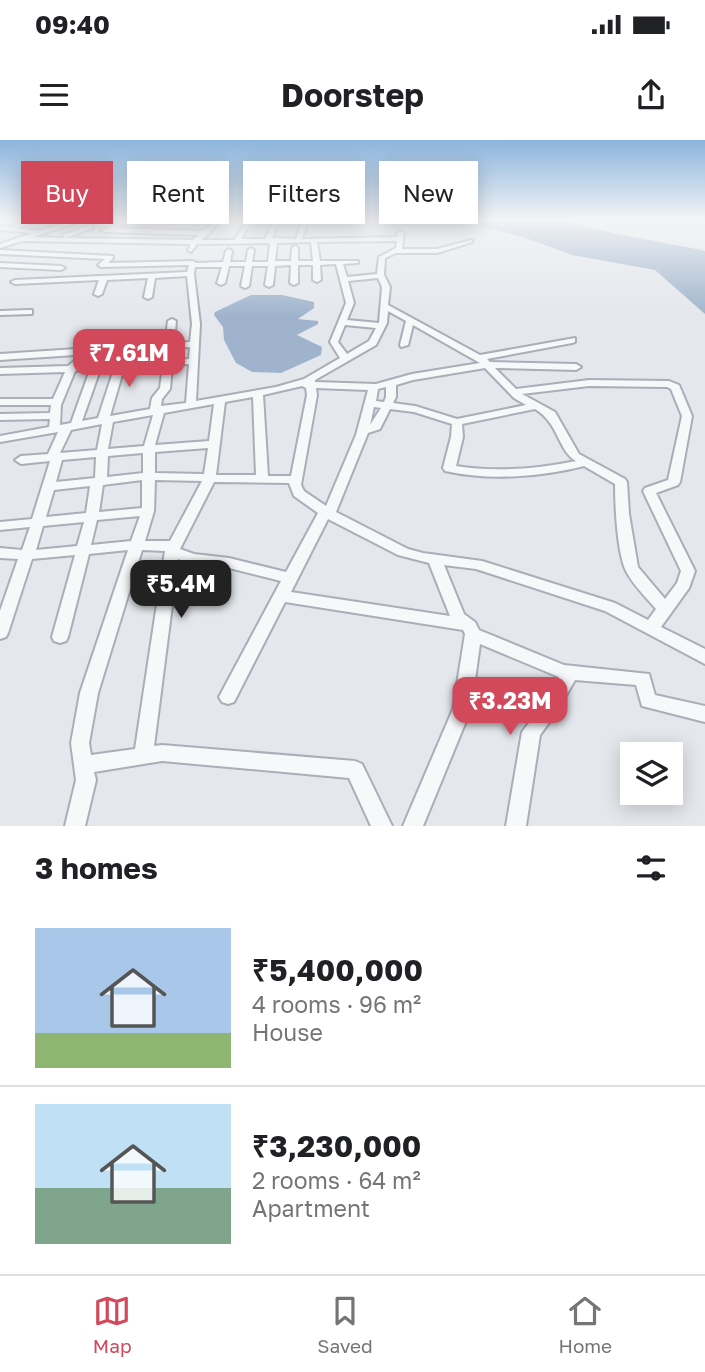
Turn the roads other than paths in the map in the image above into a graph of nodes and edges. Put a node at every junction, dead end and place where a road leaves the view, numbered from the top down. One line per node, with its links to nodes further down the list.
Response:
1 (0, 252): 9 (street)
2 (205, 252): 21 (street)
3 (226, 252): 19 (street)
4 (251, 252): 15 (street)
5 (270, 252): 16 (street)
6 (295, 252): 13 (street)
7 (315, 252): 14 (street)
8 (388, 252): 23 (street)
9 (29, 253): 10 (street); 17 (street)
10 (79, 256): 18 (street); 20 (street)
11 (340, 262): 12 (street); 14 (street); 26 (street)
12 (356, 262)
13 (294, 263): 14 (street); 16 (street); 30 (street)
14 (316, 263): 28 (street)
15 (248, 264): 16 (street); 19 (street); 33 (street)
16 (270, 264): 32 (street)
17 (0, 265): 20 (street)
18 (101, 265): 21 (street); 24 (street)
19 (226, 265): 21 (street); 31 (street)
20 (61, 268): 27 (street)
21 (194, 268): 22 (street); 44 (street)
22 (152, 276): 25 (street); 35 (street)
23 (380, 276): 26 (street); 36 (street)
24 (85, 278): 25 (street); 27 (street)
25 (104, 278): 34 (street)
26 (344, 279): 41 (street)
27 (44, 280): 29 (street)
28 (317, 280)
29 (15, 282)
30 (294, 283)
31 (221, 284)
32 (270, 285)
33 (245, 286)
34 (98, 295)
35 (148, 297)
36 (384, 306): 40 (street); 42 (street)
37 (29, 312): 38 (street)
38 (0, 313)
39 (172, 321): 45 (street)
40 (410, 321): 46 (street); 53 (street)
41 (341, 322): 42 (street); 51 (street)
42 (381, 326): 51 (street)
43 (572, 340): 53 (street)
44 (195, 344): 45 (street); 52 (street)
45 (170, 345): 47 (street); 54 (street)
46 (404, 345)
47 (126, 347): 48 (street); 55 (street)
48 (103, 349): 49 (street); 56 (street)
49 (79, 350): 50 (street); 58 (street)
50 (0, 357)
51 (344, 357): 60 (street)
52 (194, 361): 54 (street); 69 (street)
53 (483, 361): 57 (street); 61 (street); 63 (street)
54 (168, 363): 55 (street); 72 (street)
55 (120, 366): 56 (street); 75 (street)
56 (96, 367): 58 (street); 77 (street)
57 (576, 367)
58 (71, 369): 59 (street); 67 (street)
59 (0, 370)
60 (311, 382): 62 (street); 64 (street); 89 (street)
61 (391, 384): 62 (street); 70 (street)
62 (374, 387): 68 (street)
63 (514, 392): 71 (street); 105 (street)
64 (258, 393): 65 (street); 88 (street)
65 (220, 400): 69 (street); 80 (street)
66 (0, 402): 67 (street)
67 (58, 402): 73 (street)
68 (370, 403): 70 (street); 78 (street)
69 (191, 404): 72 (street)
70 (387, 405): 76 (street); 78 (street)
71 (535, 406): 76 (street); 85 (street)
72 (158, 410): 75 (street); 81 (street)
73 (55, 416): 74 (street); 77 (street)
74 (0, 417)
75 (105, 420): 77 (street); 82 (street)
76 (457, 422): 85 (street)
77 (65, 429): 79 (street); 83 (street)
78 (363, 431): 93 (street)
79 (0, 439)
80 (214, 444): 81 (street); 87 (street)
81 (149, 448): 82 (street); 86 (street)
82 (102, 452): 83 (street); 90 (street)
83 (55, 457): 84 (street); 91 (street)
84 (21, 460)
85 (587, 462): 105 (street)
86 (149, 476): 87 (street); 90 (street); 92 (street)
87 (210, 478): 88 (street); 99 (street)
88 (262, 478): 89 (street)
89 (296, 480): 93 (street)
90 (99, 481): 91 (street); 94 (street)
91 (48, 487): 95 (street)
92 (148, 511): 94 (street); 97 (street)
93 (327, 513): 102 (street); 103 (street)
94 (92, 516): 95 (street); 98 (street)
95 (38, 522): 96 (street); 101 (street)
96 (0, 526)
97 (137, 545): 98 (street); 99 (street); 115 (street)
98 (83, 549): 101 (street); 109 (street)
99 (172, 551): 103 (street); 114 (street)
100 (0, 553): 101 (street)
101 (27, 555): 108 (street)
102 (435, 559): 106 (street); 107 (street)
103 (290, 578): 104 (street)
104 (281, 596): 107 (street); 112 (street)
105 (665, 609): 106 (street)
106 (651, 628): 110 (street)
107 (469, 629): 111 (street); 118 (street)
108 (0, 633)
109 (60, 637)
110 (705, 657)
111 (570, 673): 113 (street); 119 (street)
112 (228, 697)
113 (705, 714)
114 (142, 755): 115 (street); 117 (street)
115 (83, 765): 116 (street)
116 (75, 826)
117 (382, 826)
118 (413, 826)
119 (516, 826)

